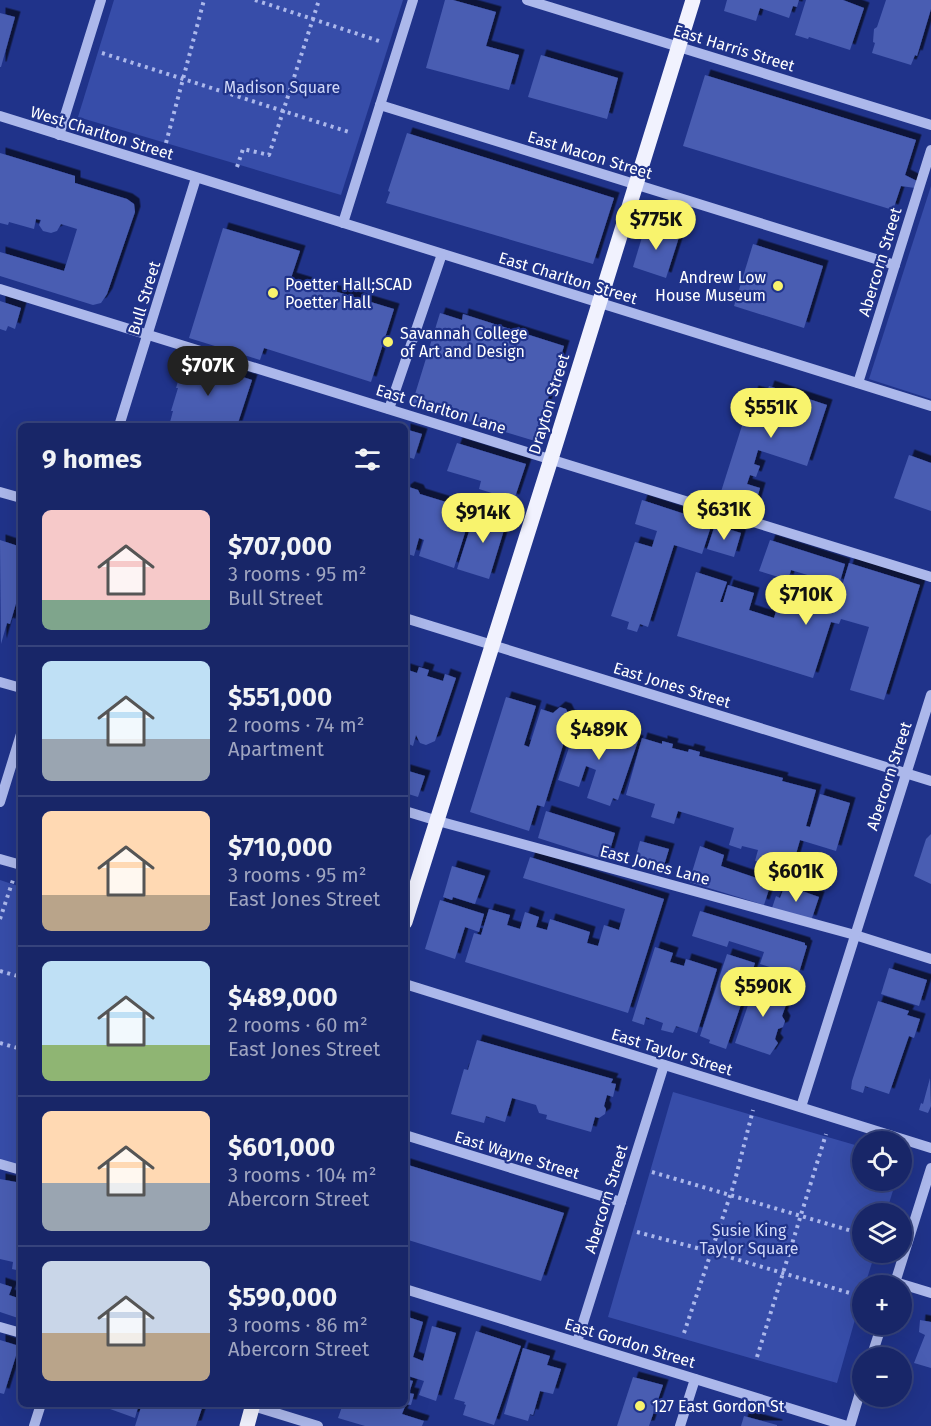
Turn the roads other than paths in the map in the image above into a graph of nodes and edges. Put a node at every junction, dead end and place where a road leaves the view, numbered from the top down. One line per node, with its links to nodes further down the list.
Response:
1 (101, 0): 9 (street)
2 (412, 0): 6 (street)
3 (527, 0): 5 (street, East Harris Street)
4 (693, 0): 5 (main road, Drayton Street)
5 (678, 47): 8 (street, East Harris Street); 12 (main road, Drayton Street)
6 (380, 105): 12 (street, East Macon Street); 13 (street)
7 (0, 116): 9 (street, West Charlton Street)
8 (931, 126)
9 (59, 135): 11 (street, West Charlton Street)
10 (931, 150): 15 (street, Abercorn Street)
11 (196, 178): 13 (street, East Charlton Street); 18 (street, Bull Street)
12 (636, 184): 15 (street, East Macon Street); 17 (main road, Drayton Street)
13 (343, 223): 14 (street, East Charlton Street)
14 (442, 254): 17 (street, East Charlton Street); 21 (street)
15 (895, 265): 19 (street, Abercorn Street)
16 (0, 289): 18 (street, East Charlton Lane)
17 (598, 303): 19 (street, East Charlton Street); 23 (main road, Drayton Street)
18 (149, 334): 21 (street, East Charlton Lane); 22 (street, Bull Street)
19 (858, 383): 20 (street, East Charlton Street)
20 (931, 406)
21 (389, 409): 23 (street, East Charlton Lane)
22 (120, 423)
23 (551, 459): 26 (street, East Charlton Lane); 28 (main road, Drayton Street)
24 (0, 492): 25 (street)
25 (18, 497)
26 (931, 577)
27 (408, 619): 28 (street, East Jones Street)
28 (491, 645): 33 (street, East Jones Street); 37 (main road, Drayton Street)
29 (0, 682): 30 (street)
30 (18, 687)
31 (931, 695): 33 (street, Abercorn Street)
32 (18, 744): 35 (street)
33 (906, 773): 34 (street, East Jones Street); 41 (street, Abercorn Street)
34 (931, 781)
35 (0, 802)
36 (408, 812): 37 (street, East Jones Lane)
37 (438, 821): 40 (main road, Drayton Street); 41 (street, East Jones Lane)
38 (0, 859): 39 (street)
39 (18, 868)
40 (408, 913)
41 (855, 935): 42 (street, East Jones Lane); 45 (street, Abercorn Street)
42 (931, 959)
43 (408, 985): 44 (street, East Taylor Street)
44 (664, 1065): 45 (street, East Taylor Street); 51 (street, Abercorn Street)
45 (801, 1107): 47 (street, East Taylor Street)
46 (408, 1137): 51 (street, East Wayne Street)
47 (931, 1148)
48 (0, 1164): 50 (street)
49 (931, 1168): 52 (street)
50 (18, 1169)
51 (621, 1202): 58 (street, Abercorn Street)
52 (898, 1275)
53 (912, 1288): 55 (street)
54 (408, 1290): 58 (street, East Gordon Street)
55 (931, 1293)
56 (0, 1326): 57 (street)
57 (18, 1332)
58 (577, 1342): 59 (street, East Gordon Street)
59 (695, 1379): 67 (street); 68 (street, East Gordon Street)
60 (40, 1407): 64 (street)
61 (251, 1407): 65 (main road)
62 (257, 1407): 66 (street)
63 (855, 1407): 68 (street)
64 (34, 1426)
65 (246, 1426)
66 (318, 1426)
67 (680, 1426)
68 (848, 1426)

